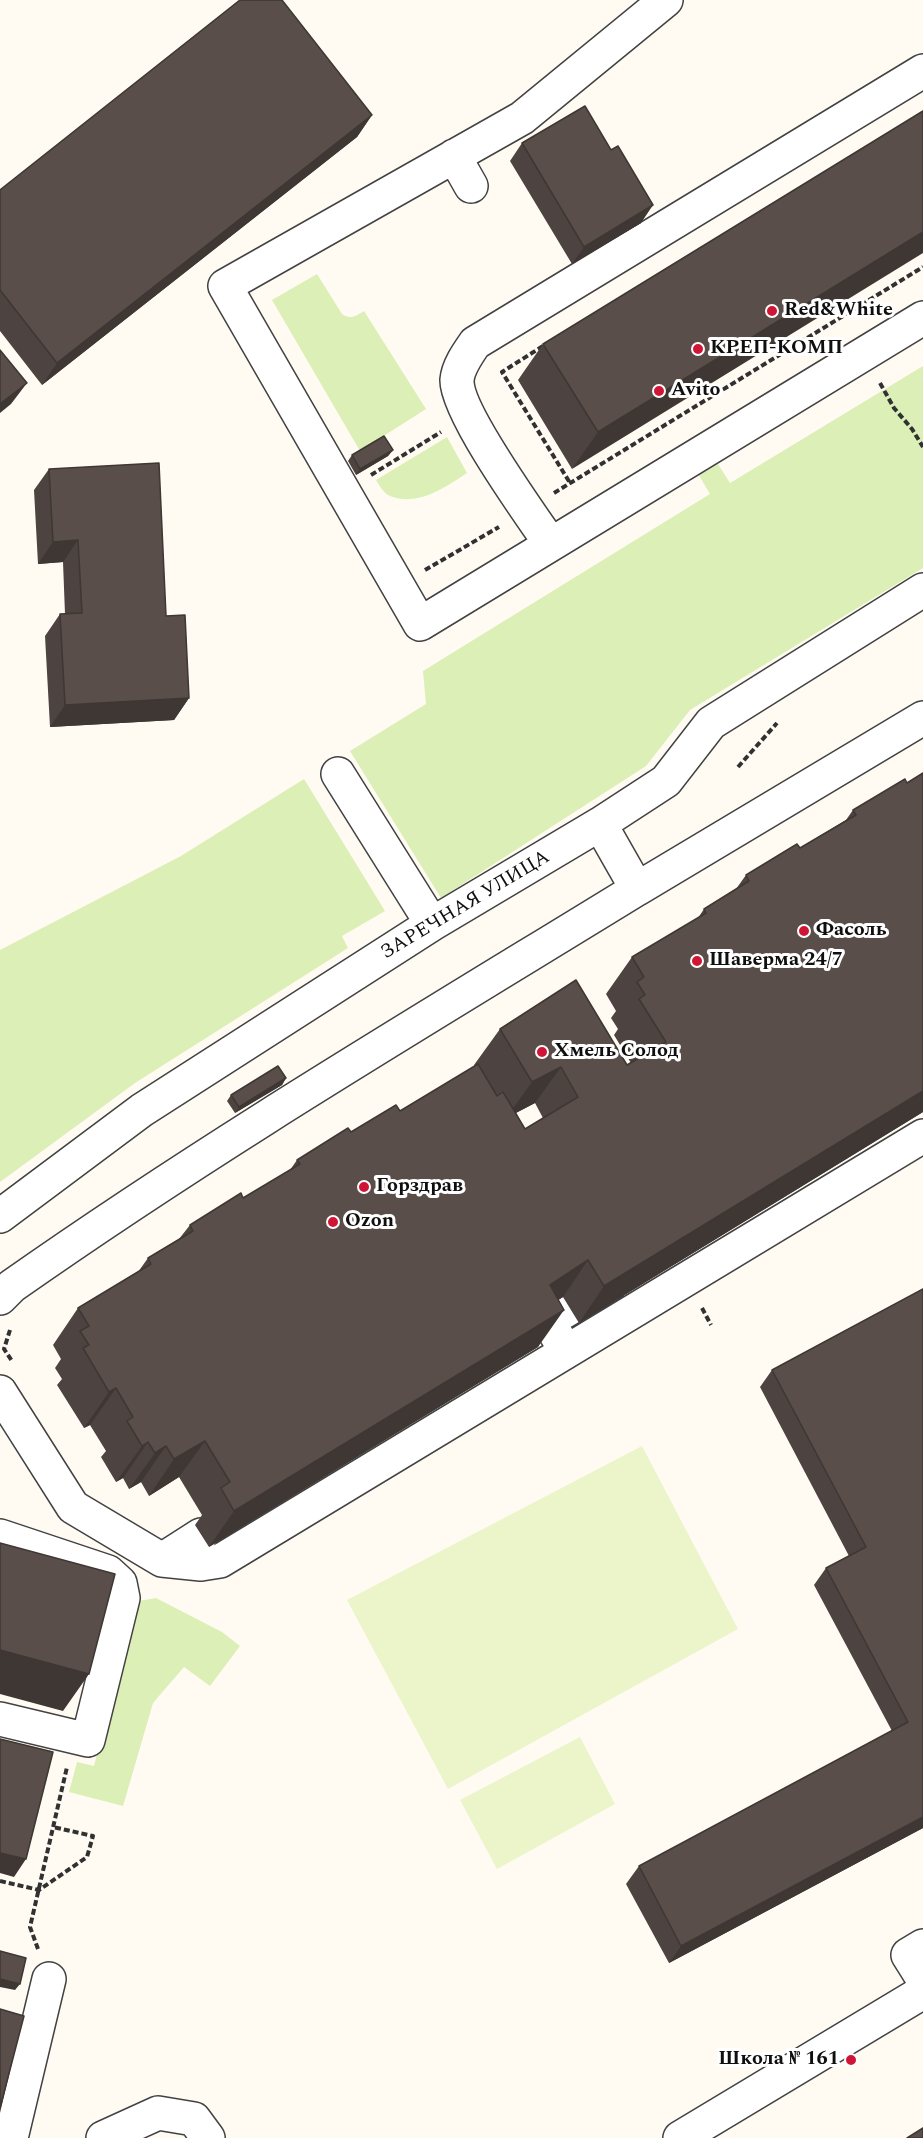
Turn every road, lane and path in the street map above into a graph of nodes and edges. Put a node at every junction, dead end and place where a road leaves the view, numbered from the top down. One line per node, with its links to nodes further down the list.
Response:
1 (666, 0): 3 (street)
2 (923, 71): 13 (street)
3 (454, 156): 4 (street); 15 (street)
4 (471, 186)
5 (923, 267): 12 (path)
6 (923, 318): 8 (street)
7 (552, 341): 12 (path)
8 (863, 354): 10 (path); 14 (street)
9 (441, 431): 11 (path)
10 (923, 447)
11 (371, 475)
12 (570, 483): 13 (path)
13 (527, 510): 14 (street); 15 (path)
14 (550, 543): 15 (street)
15 (399, 585)
16 (923, 590): 19 (street, ЗАРЕЧНАЯ УЛИЦА)
17 (923, 718): 20 (street)
18 (338, 774): 21 (street)
19 (600, 824): 20 (street); 21 (street, ЗАРЕЧНАЯ УЛИЦА)
20 (637, 890): 25 (street)
21 (432, 924): 23 (street, ЗАРЕЧНАЯ УЛИЦА)
22 (923, 1136): 26 (street)
23 (0, 1216)
24 (631, 1271): 26 (street)
25 (5, 1312): 27 (path)
26 (566, 1351): 30 (street)
27 (8, 1381): 30 (street)
28 (201, 1535): 30 (street)
29 (0, 1536): 32 (street)
30 (162, 1560)
31 (0, 1719): 32 (street)
32 (74, 1737): 33 (path)
33 (53, 1827): 35 (path); 35 (path)
34 (0, 1881): 35 (path)
35 (39, 1890): 37 (path)
36 (923, 1946): 38 (street)
37 (49, 1979): 40 (street)
38 (923, 1979)
39 (923, 1992): 43 (street)
40 (12, 2138)
41 (103, 2138): 42 (street)
42 (208, 2138)
43 (680, 2138)

